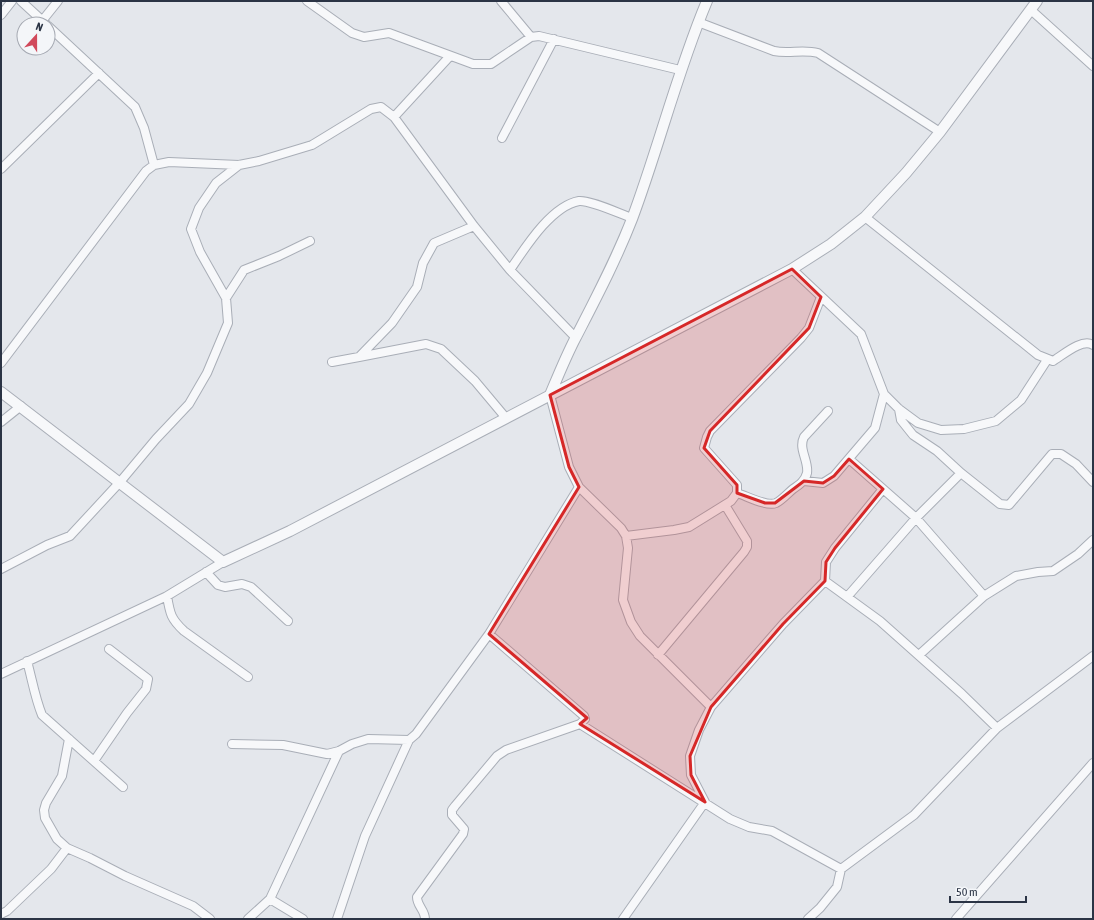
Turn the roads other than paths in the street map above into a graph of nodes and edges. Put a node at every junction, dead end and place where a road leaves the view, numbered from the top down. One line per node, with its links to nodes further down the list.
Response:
1 (12, 1): 9 (street)
2 (21, 1): 10 (street)
3 (58, 1): 11 (street)
4 (307, 1): 16 (street)
5 (501, 1): 14 (street)
6 (707, 1): 12 (street)
7 (1037, 1): 8 (street)
8 (1031, 10): 17 (street); 21 (street)
9 (1, 15)
10 (37, 16)
11 (50, 16)
12 (698, 22): 18 (street); 21 (street)
13 (56, 34): 19 (street)
14 (531, 37): 15 (street); 16 (street)
15 (554, 39): 18 (street); 22 (street)
16 (450, 56): 20 (street)
17 (1093, 66)
18 (680, 70): 27 (street)
19 (99, 73): 23 (street); 25 (street)
20 (394, 117): 24 (street); 28 (street)
21 (940, 132): 26 (street)
22 (502, 138)
23 (154, 164): 24 (street); 39 (street)
24 (239, 165): 33 (street)
25 (1, 169)
26 (866, 217): 30 (street); 37 (street)
27 (632, 218): 31 (street); 34 (street)
28 (474, 226): 31 (street); 36 (street)
29 (310, 241): 33 (street)
30 (792, 269): 32 (street); 42 (street)
31 (510, 270): 34 (street)
32 (821, 297): 41 (street); 55 (street)
33 (226, 298): 51 (street)
34 (576, 338): 42 (street)
35 (1093, 345): 37 (street)
36 (359, 357): 38 (street); 46 (street)
37 (1047, 360): 44 (street)
38 (332, 362)
39 (1, 363)
40 (1, 392): 43 (street)
41 (884, 394): 44 (street); 48 (street)
42 (550, 395): 46 (street); 53 (street)
43 (21, 406): 47 (street); 51 (street)
44 (899, 408): 49 (street)
45 (828, 411): 50 (street)
46 (506, 418): 60 (street)
47 (1, 422)
48 (849, 459): 50 (street); 54 (street)
49 (961, 473): 52 (street); 57 (street)
50 (804, 481): 55 (street)
51 (120, 482): 60 (street); 61 (street)
52 (1093, 482)
53 (578, 487): 58 (street); 68 (street)
54 (883, 489): 57 (street); 63 (street)
55 (737, 493): 56 (street)
56 (725, 505): 58 (street); 70 (street)
57 (916, 518): 65 (street); 66 (street)
58 (626, 536): 70 (street)
59 (1093, 540): 65 (street)
60 (223, 562): 62 (street)
61 (1, 569)
62 (206, 572): 64 (street); 67 (street)
63 (826, 581): 66 (street); 76 (street)
64 (167, 596): 73 (street); 75 (street)
65 (984, 596): 71 (street)
66 (847, 597): 71 (street)
67 (288, 621)
68 (489, 634): 77 (street); 80 (street)
69 (109, 649): 83 (street)
70 (658, 655): 76 (street)
71 (919, 655): 78 (street)
72 (1093, 656): 78 (street)
73 (27, 661): 74 (street); 79 (street)
74 (1, 674)
75 (248, 677)
76 (711, 707): 86 (street)
77 (580, 724): 86 (street); 95 (street)
78 (997, 728): 88 (street)
79 (69, 739): 83 (street); 87 (street)
80 (409, 740): 82 (street); 94 (street)
81 (232, 744): 82 (street)
82 (339, 751): 89 (street)
83 (94, 761): 85 (street)
84 (1093, 763): 98 (street)
85 (123, 787)
86 (705, 802): 88 (street); 96 (street)
87 (67, 848): 90 (street); 91 (street)
88 (841, 869): 97 (street)
89 (270, 900): 92 (street); 93 (street)
90 (1, 914)
91 (210, 919)
92 (248, 919)
93 (303, 919)
94 (336, 919)
95 (425, 919)
96 (623, 919)
97 (808, 919)
98 (956, 919)

